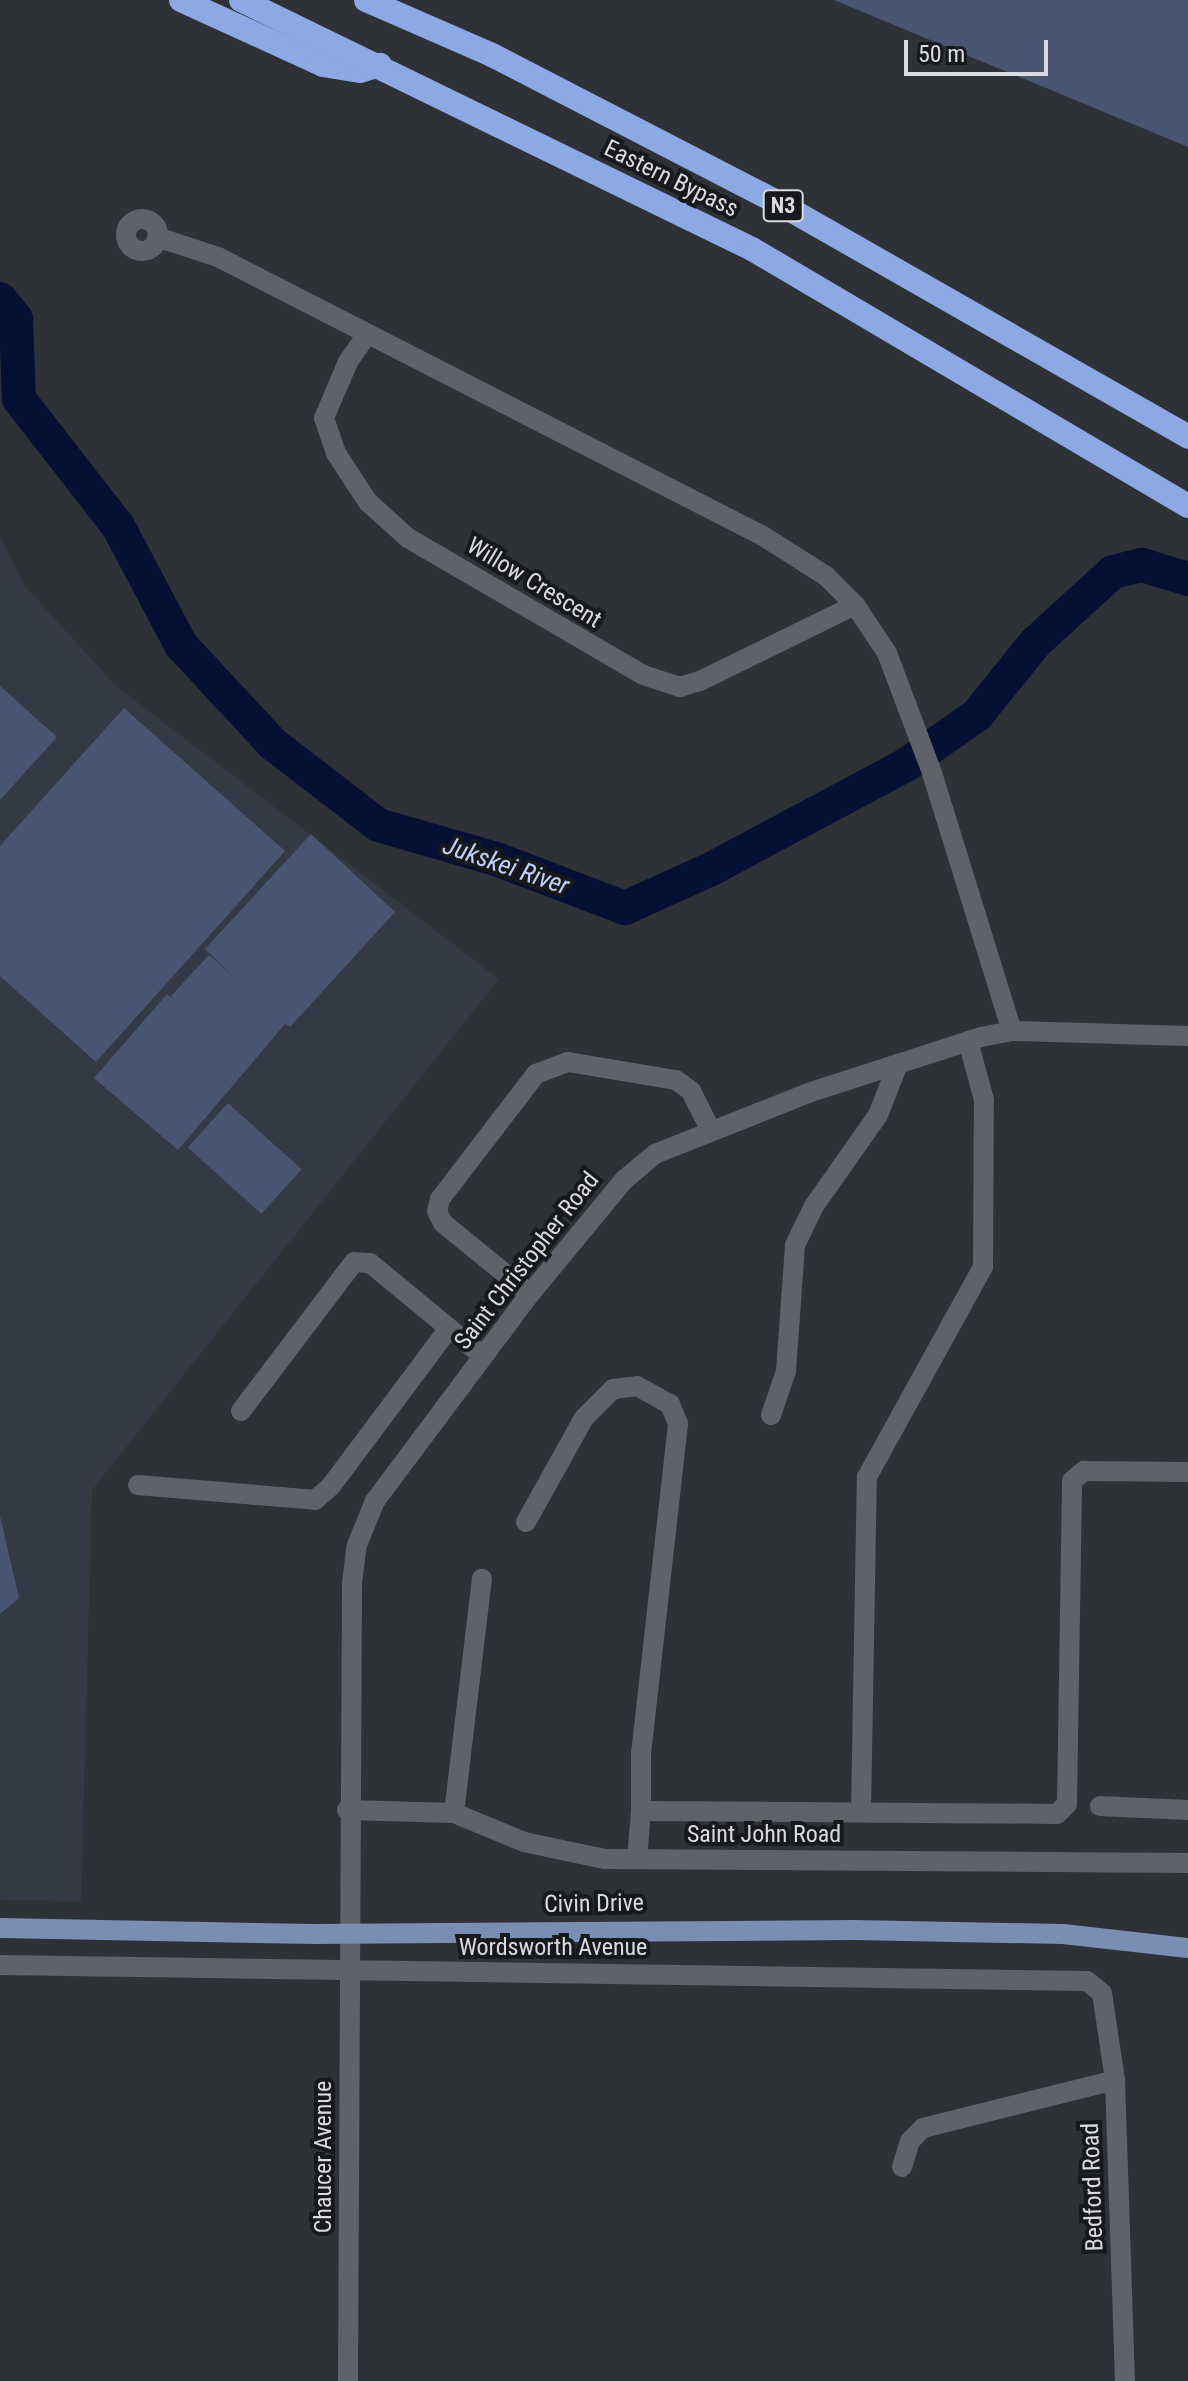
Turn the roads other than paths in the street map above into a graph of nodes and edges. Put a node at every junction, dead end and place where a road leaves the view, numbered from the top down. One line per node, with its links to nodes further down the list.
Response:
1 (181, 0): 4 (highway)
2 (241, 0): 4 (highway, Eastern Bypass / N3)
3 (366, 0): 7 (highway, Eastern Bypass / N3)
4 (380, 65): 8 (highway, Eastern Bypass / N3)
5 (157, 237): 6 (street)
6 (366, 336): 9 (street); 9 (street, Willow Crescent)
7 (1188, 437)
8 (1188, 506)
9 (855, 605): 10 (street)
10 (1012, 1031): 11 (street, Saint Christopher Road); 12 (street, Saint Christopher Road)
11 (1188, 1036)
12 (968, 1041): 13 (street, Saint Christopher Road); 28 (street)
13 (898, 1064): 14 (street, Saint Christopher Road); 19 (street)
14 (710, 1129): 15 (street, Saint Christopher Road); 15 (street)
15 (530, 1294): 17 (street, Saint Christopher Road)
16 (449, 1328): 17 (street); 18 (street); 21 (street)
17 (483, 1356): 25 (street, Saint Christopher Road)
18 (241, 1411)
19 (771, 1415)
20 (1188, 1472): 28 (street)
21 (138, 1485)
22 (526, 1522): 27 (street)
23 (482, 1579): 29 (street)
24 (1100, 1806): 26 (street)
25 (347, 1810): 29 (street, Saint John Road); 33 (street, Saint Christopher Road)
26 (1188, 1810)
27 (641, 1811): 28 (street); 30 (street)
28 (861, 1812)
29 (454, 1813): 30 (street, Saint John Road)
30 (637, 1859): 31 (street, Saint John Road)
31 (1188, 1863)
32 (0, 1928): 33 (main road, Civin Drive)
33 (347, 1934): 34 (main road, Civin Drive); 36 (street, Chaucer Avenue)
34 (1188, 1948)
35 (0, 1965): 36 (street, Wordsworth Avenue)
36 (351, 1974): 37 (street, Wordsworth Avenue); 40 (street, Chaucer Avenue)
37 (1102, 1993): 38 (street, Bedford Road)
38 (1115, 2080): 39 (street); 41 (street, Bedford Road)
39 (902, 2167)
40 (348, 2381)
41 (1125, 2381)

